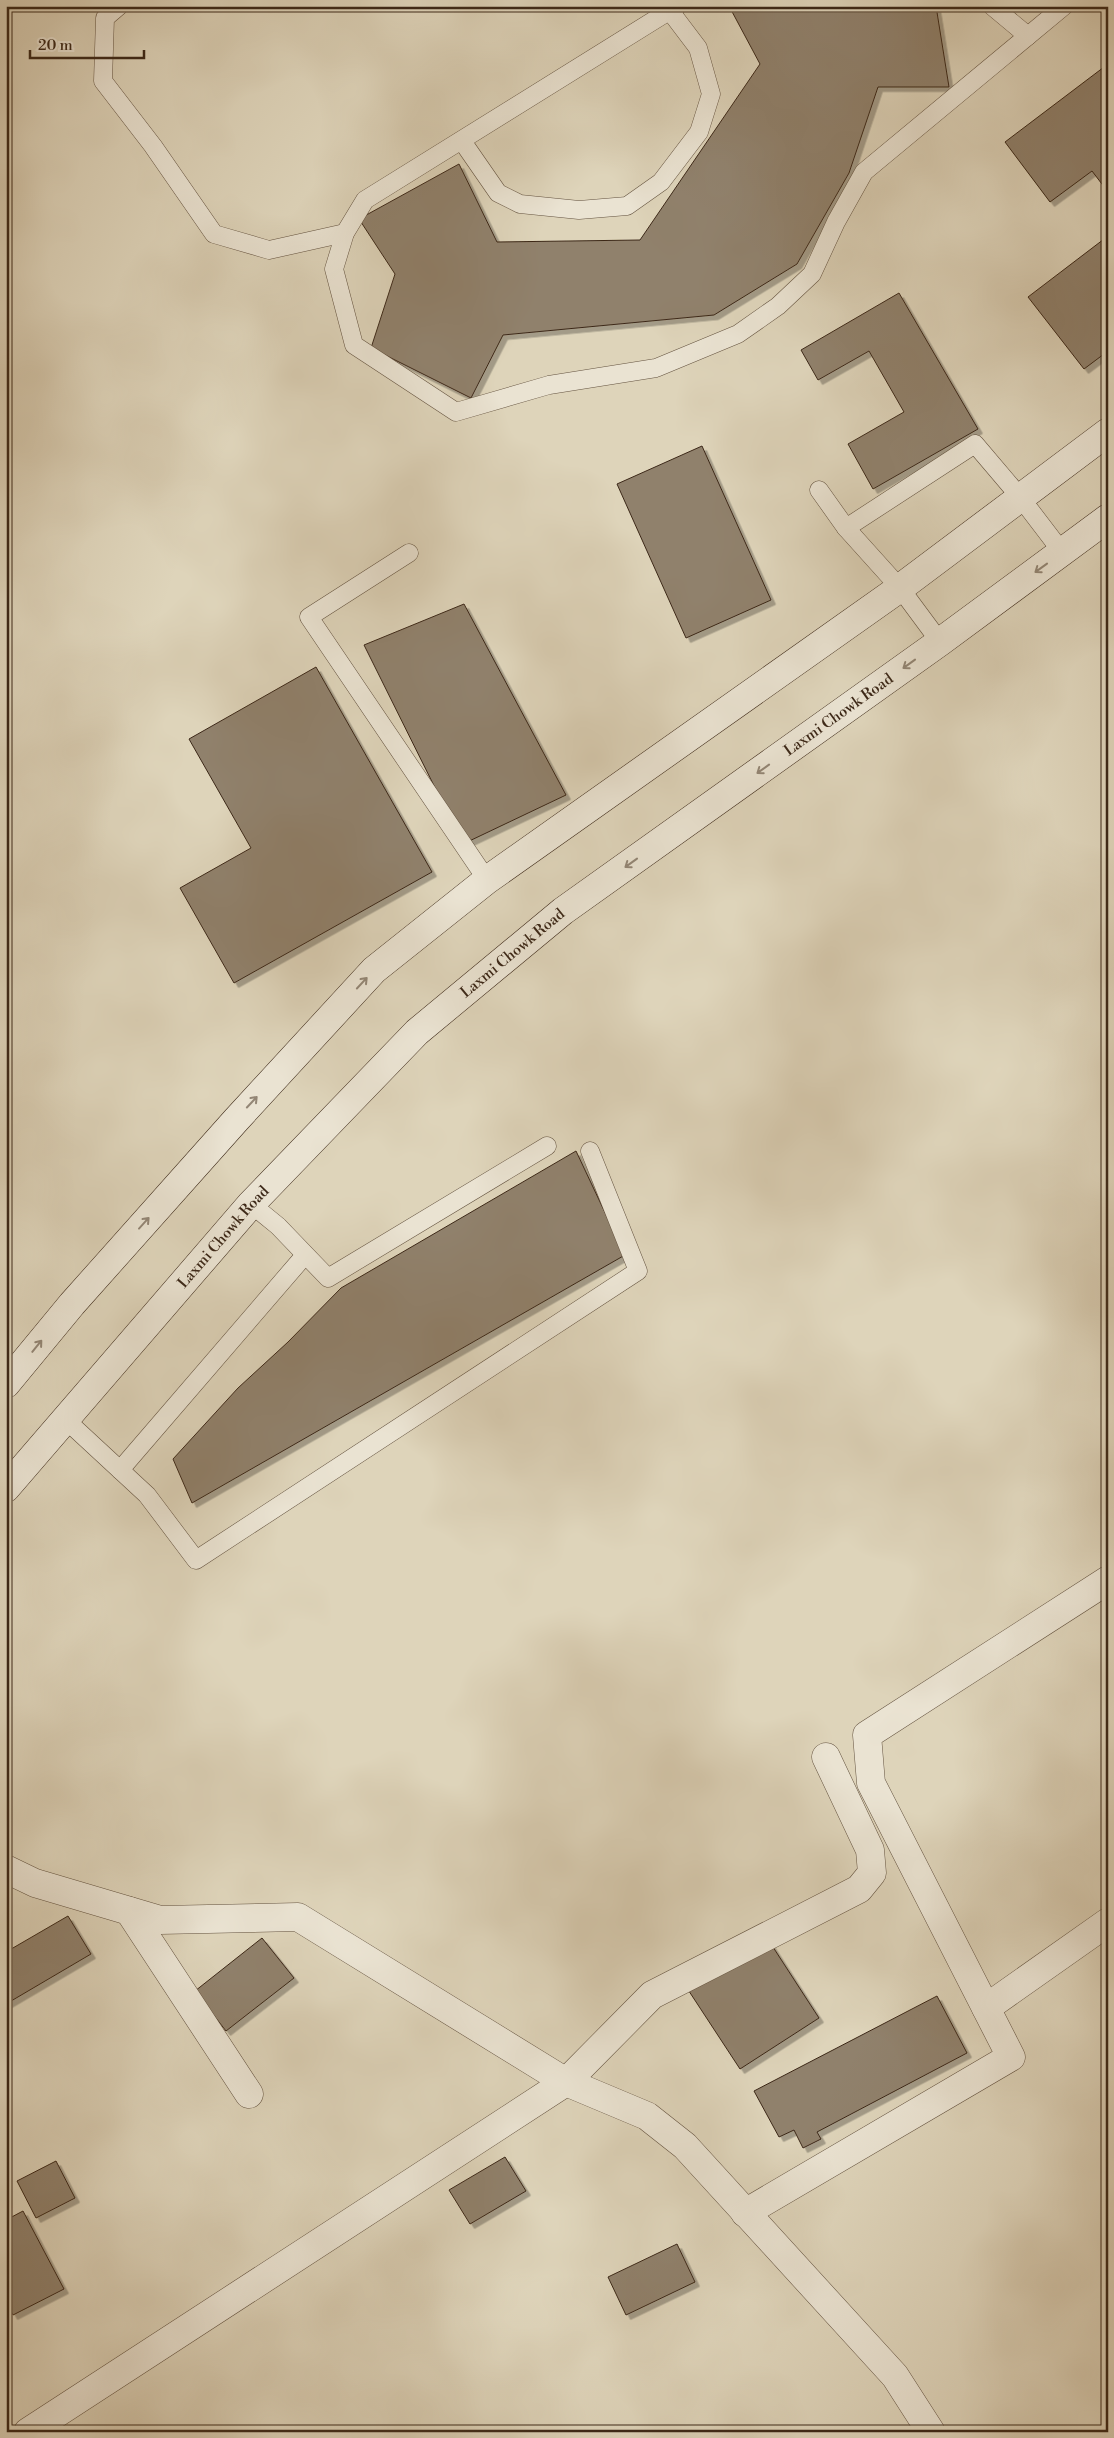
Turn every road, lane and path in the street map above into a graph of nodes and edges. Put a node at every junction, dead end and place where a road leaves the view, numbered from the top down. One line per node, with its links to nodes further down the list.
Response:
1 (119, 6): 7 (lane)
2 (992, 6): 5 (lane)
3 (1064, 6): 5 (lane)
4 (674, 8): 6 (lane); 6 (lane)
5 (1028, 36): 7 (lane)
6 (462, 141): 7 (lane)
7 (346, 234)
8 (1108, 432): 10 (street)
9 (819, 490): 12 (lane)
10 (1020, 497): 12 (lane); 13 (lane); 15 (street)
11 (1105, 527): 13 (street, Laxmi Chowk Road)
12 (846, 528): 15 (lane)
13 (1062, 552): 16 (street, Laxmi Chowk Road, one-way to 16)
14 (409, 553): 17 (lane)
15 (900, 588): 16 (lane); 17 (street)
16 (940, 642): 20 (street, Laxmi Chowk Road, one-way to 20)
17 (487, 880): 22 (street, one-way to 17)
18 (547, 1146): 21 (lane)
19 (590, 1151): 24 (lane)
20 (251, 1204): 21 (lane); 23 (street, Laxmi Chowk Road)
21 (305, 1254): 24 (lane)
22 (6, 1384)
23 (66, 1420): 24 (lane); 25 (street, Laxmi Chowk Road)
24 (120, 1470)
25 (6, 1488)
26 (1108, 1580): 31 (street)
27 (826, 1757): 32 (street)
28 (6, 1869): 29 (street)
29 (129, 1911): 32 (street); 33 (street)
30 (1108, 1922): 31 (street)
31 (986, 2008): 34 (street)
32 (566, 2082): 34 (street); 35 (street)
33 (249, 2094)
34 (745, 2213): 36 (street)
35 (28, 2432)
36 (931, 2432)

